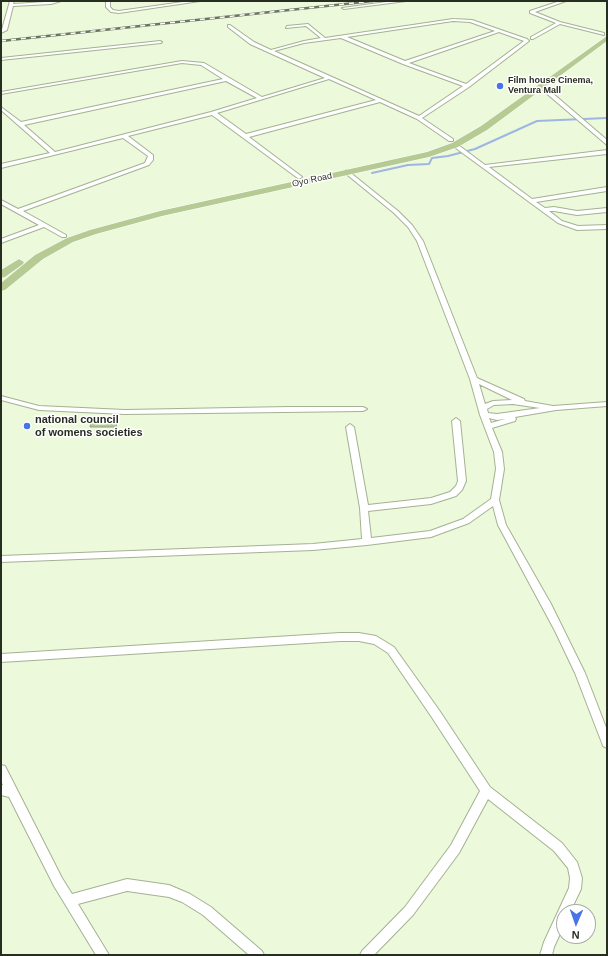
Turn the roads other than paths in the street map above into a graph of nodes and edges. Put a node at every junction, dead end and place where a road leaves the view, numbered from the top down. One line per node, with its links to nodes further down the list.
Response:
1 (59, 1): 6 (street)
2 (108, 1): 7 (street)
3 (198, 1): 7 (street)
4 (404, 1): 8 (street)
5 (564, 1): 11 (street)
6 (12, 3): 10 (street)
7 (167, 3)
8 (344, 8)
9 (1, 15): 10 (street)
10 (9, 15): 15 (street)
11 (559, 23): 16 (street); 19 (street)
12 (229, 26): 21 (street)
13 (287, 27): 18 (street)
14 (499, 31): 17 (street); 23 (street); 26 (street)
15 (1, 32)
16 (604, 36): 27 (main road, Oyo Road); 37 (main road, Oyo Road)
17 (342, 37): 18 (street); 23 (street)
18 (324, 38): 21 (street)
19 (532, 38)
20 (160, 42): 22 (street)
21 (271, 51): 25 (street)
22 (1, 59)
23 (405, 63): 26 (street)
24 (227, 78): 28 (street); 29 (street); 34 (street)
25 (329, 78): 29 (street); 30 (street)
26 (467, 86): 33 (street)
27 (542, 86): 37 (main road, Oyo Road); 38 (street)
28 (1, 93)
29 (262, 99): 32 (street)
30 (379, 100): 33 (street); 36 (street)
31 (1, 108): 34 (street)
32 (212, 113): 35 (street); 36 (street)
33 (418, 118): 37 (street)
34 (20, 124): 40 (street)
35 (124, 136): 40 (street); 50 (street)
36 (245, 136): 44 (street)
37 (453, 142): 42 (street); 43 (main road, Oyo Road); 44 (main road, Oyo Road)
38 (607, 143)
39 (607, 152): 42 (street)
40 (54, 154): 41 (street)
41 (1, 166)
42 (486, 166): 46 (street)
43 (347, 172): 56 (main road, Oyo Road); 57 (street)
44 (299, 177): 53 (main road, Oyo Road)
45 (607, 189): 46 (street)
46 (531, 201): 48 (street)
47 (1, 202): 50 (street)
48 (543, 210): 49 (street); 52 (street)
49 (607, 210)
50 (18, 211): 51 (street)
51 (45, 225): 53 (street); 54 (street)
52 (607, 227)
53 (64, 236): 55 (main road, Oyo Road)
54 (1, 241)
55 (1, 275)
56 (1, 288)
57 (474, 378): 59 (street); 63 (street)
58 (1, 398): 62 (street)
59 (525, 403): 61 (street); 63 (street)
60 (607, 404): 61 (street)
61 (556, 408): 64 (street)
62 (363, 409)
63 (484, 411): 64 (street); 67 (street)
64 (523, 414): 67 (street)
65 (456, 421): 69 (street)
66 (350, 427): 69 (street)
67 (488, 427): 68 (street)
68 (494, 500): 70 (street); 73 (street)
69 (364, 508): 70 (street)
70 (367, 542): 71 (street)
71 (1, 559)
72 (1, 658): 76 (street)
73 (607, 743)
74 (1, 770): 75 (street)
75 (6, 791): 77 (street)
76 (486, 791): 80 (street); 81 (street)
77 (69, 901): 78 (street); 79 (street)
78 (103, 955)
79 (258, 955)
80 (366, 955)
81 (546, 955)

